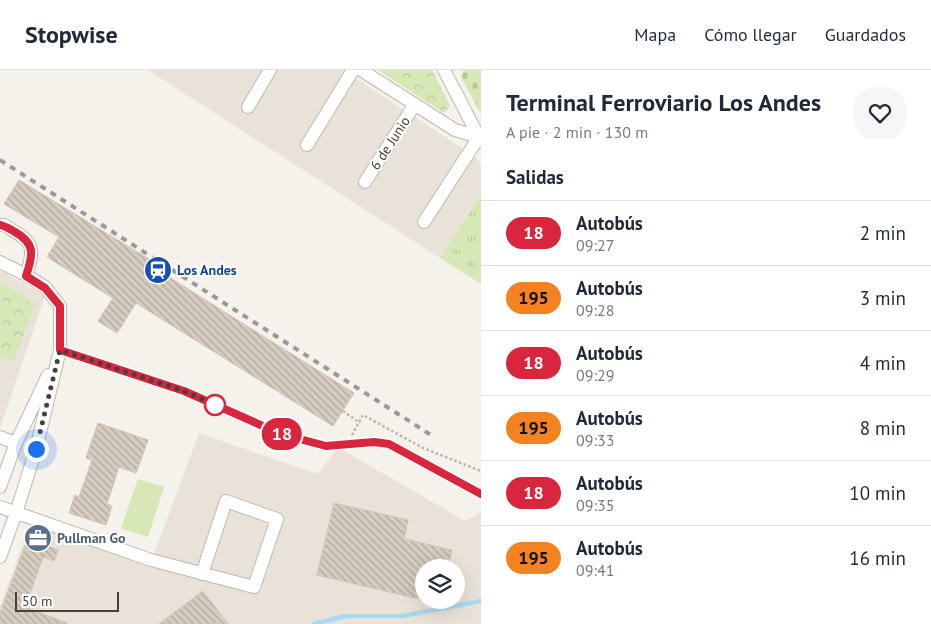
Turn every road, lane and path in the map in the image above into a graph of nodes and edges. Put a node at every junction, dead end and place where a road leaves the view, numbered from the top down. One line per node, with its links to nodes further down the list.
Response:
1 (270, 70): 6 (street)
2 (353, 70): 8 (street)
3 (361, 70): 5 (street)
4 (444, 70): 7 (street)
5 (415, 104): 7 (street); 9 (street, 6 de Junio)
6 (248, 107)
7 (480, 139): 10 (street)
8 (307, 145)
9 (365, 182)
10 (424, 222)
11 (0, 225): 13 (street)
12 (0, 262): 13 (street)
13 (26, 276): 14 (street)
14 (60, 350): 18 (street); 20 (lane); 22 (street)
15 (343, 411): 16 (path)
16 (360, 423)
17 (0, 437): 18 (street)
18 (16, 443): 19 (street)
19 (0, 487)
20 (481, 494)
21 (0, 507): 22 (street)
22 (16, 513): 23 (street); 24 (street)
23 (0, 557)
24 (202, 574): 24 (street)

